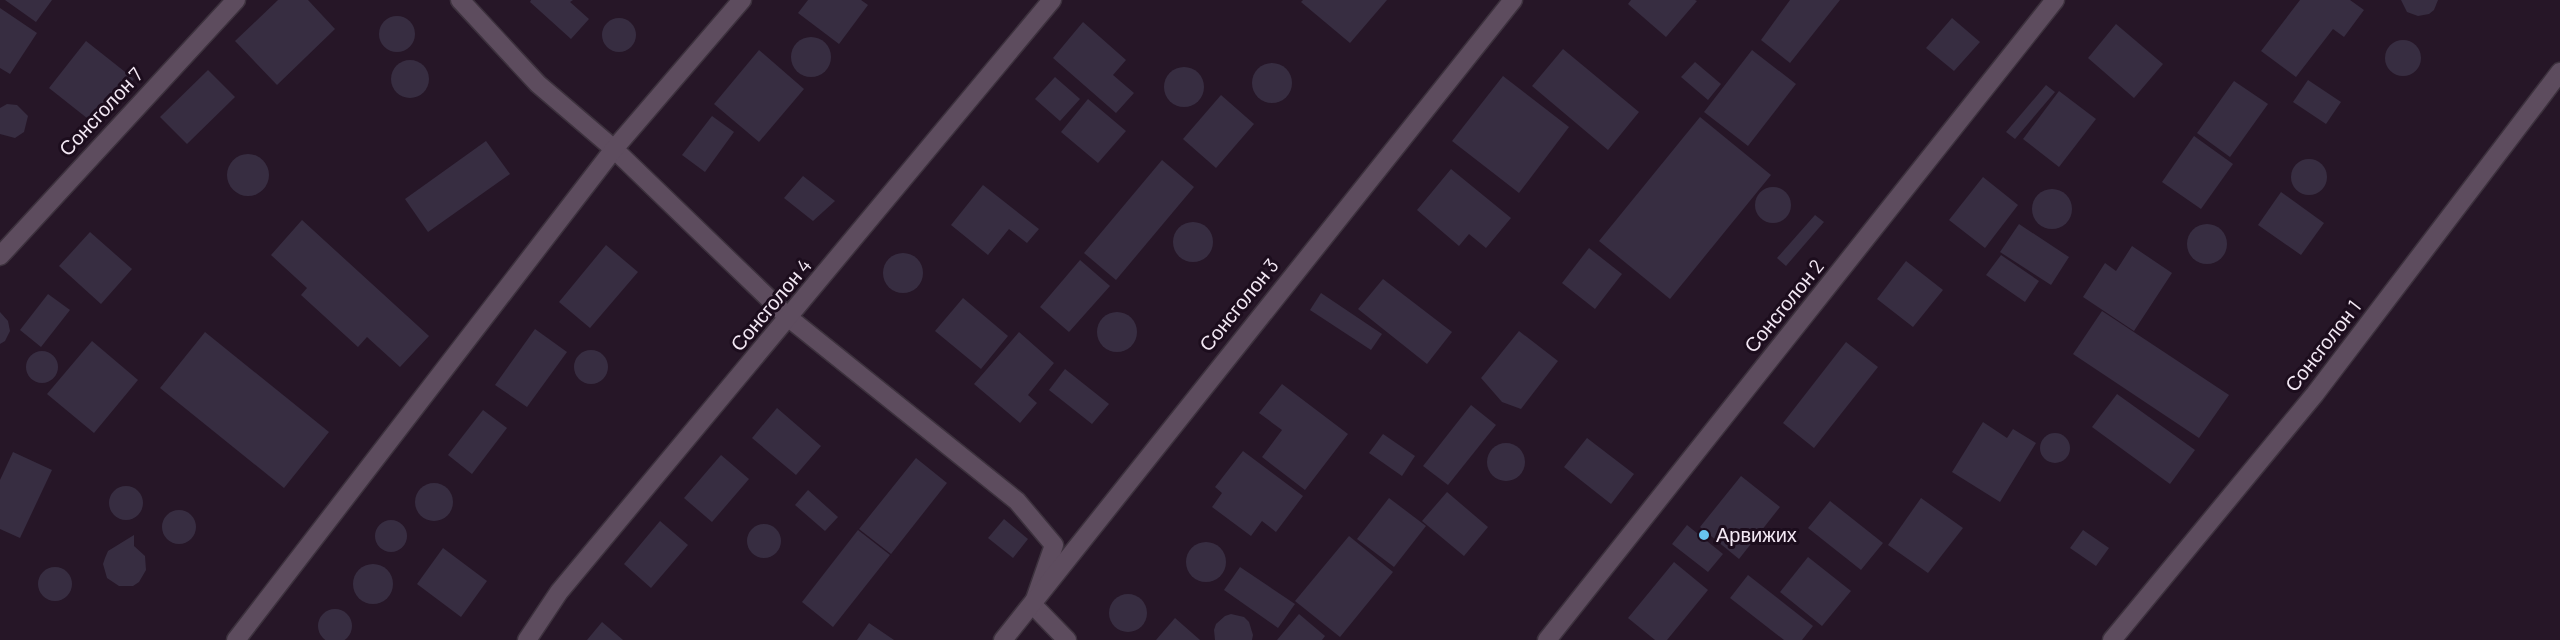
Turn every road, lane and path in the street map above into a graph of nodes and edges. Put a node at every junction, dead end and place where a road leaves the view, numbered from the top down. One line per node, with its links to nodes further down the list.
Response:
1 (236, 0): 9 (street, Сонсголон 7)
2 (742, 0): 8 (street)
3 (1052, 0): 10 (street, Сонсголон 4)
4 (1513, 0): 11 (street, Сонсголон 3)
5 (2055, 0): 16 (street, Сонсголон 2)
6 (470, 3): 8 (street)
7 (2560, 72): 17 (street, Сонсголон 1)
8 (614, 149): 10 (street); 12 (street)
9 (0, 256)
10 (789, 318): 11 (street); 13 (street, Сонсголон 4)
11 (1033, 605): 14 (street, Сонсголон 3); 15 (street)
12 (236, 640)
13 (527, 640)
14 (1003, 640)
15 (1067, 640)
16 (1547, 640)
17 (2112, 640)

